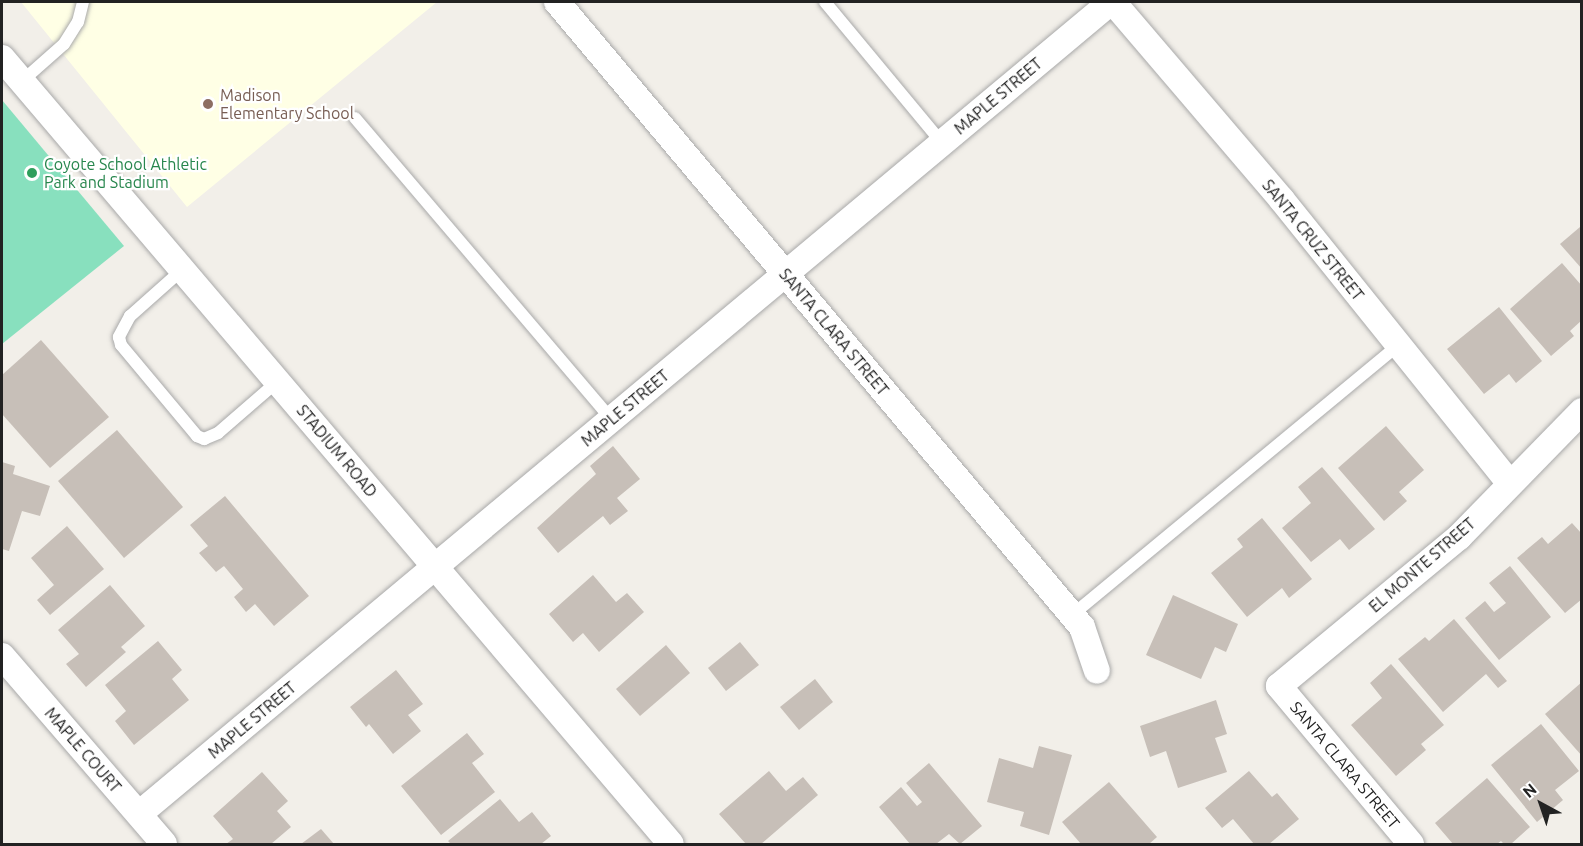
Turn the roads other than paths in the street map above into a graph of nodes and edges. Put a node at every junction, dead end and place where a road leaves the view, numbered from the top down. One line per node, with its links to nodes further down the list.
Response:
1 (84, 2): 6 (lane)
2 (557, 2): 10 (street, SANTA CLARA STREET)
3 (825, 2): 8 (lane)
4 (1112, 2): 8 (street, MAPLE STREET); 11 (street, SANTA CRUZ STREET)
5 (2, 58): 6 (street, STADIUM ROAD)
6 (21, 82): 9 (street, STADIUM ROAD)
7 (355, 117): 14 (lane)
8 (942, 143): 10 (street, MAPLE STREET)
9 (183, 269): 12 (street, STADIUM ROAD); 12 (lane)
10 (785, 274): 14 (street, MAPLE STREET); 17 (street, SANTA CLARA STREET)
11 (1398, 345): 15 (street, SANTA CRUZ STREET); 17 (lane)
12 (278, 381): 16 (street, STADIUM ROAD)
13 (1581, 411): 15 (street, EL MONTE STREET)
14 (612, 419): 16 (street, MAPLE STREET)
15 (1509, 482): 20 (street, EL MONTE STREET)
16 (435, 567): 21 (street, MAPLE STREET); 23 (street, STADIUM ROAD)
17 (1072, 615): 19 (street, SANTA CLARA STREET)
18 (2, 656): 21 (street, MAPLE COURT)
19 (1097, 670)
20 (1279, 686): 24 (street, SANTA CLARA STREET)
21 (139, 814): 22 (street, MAPLE COURT)
22 (164, 844)
23 (671, 844)
24 (1411, 844)

